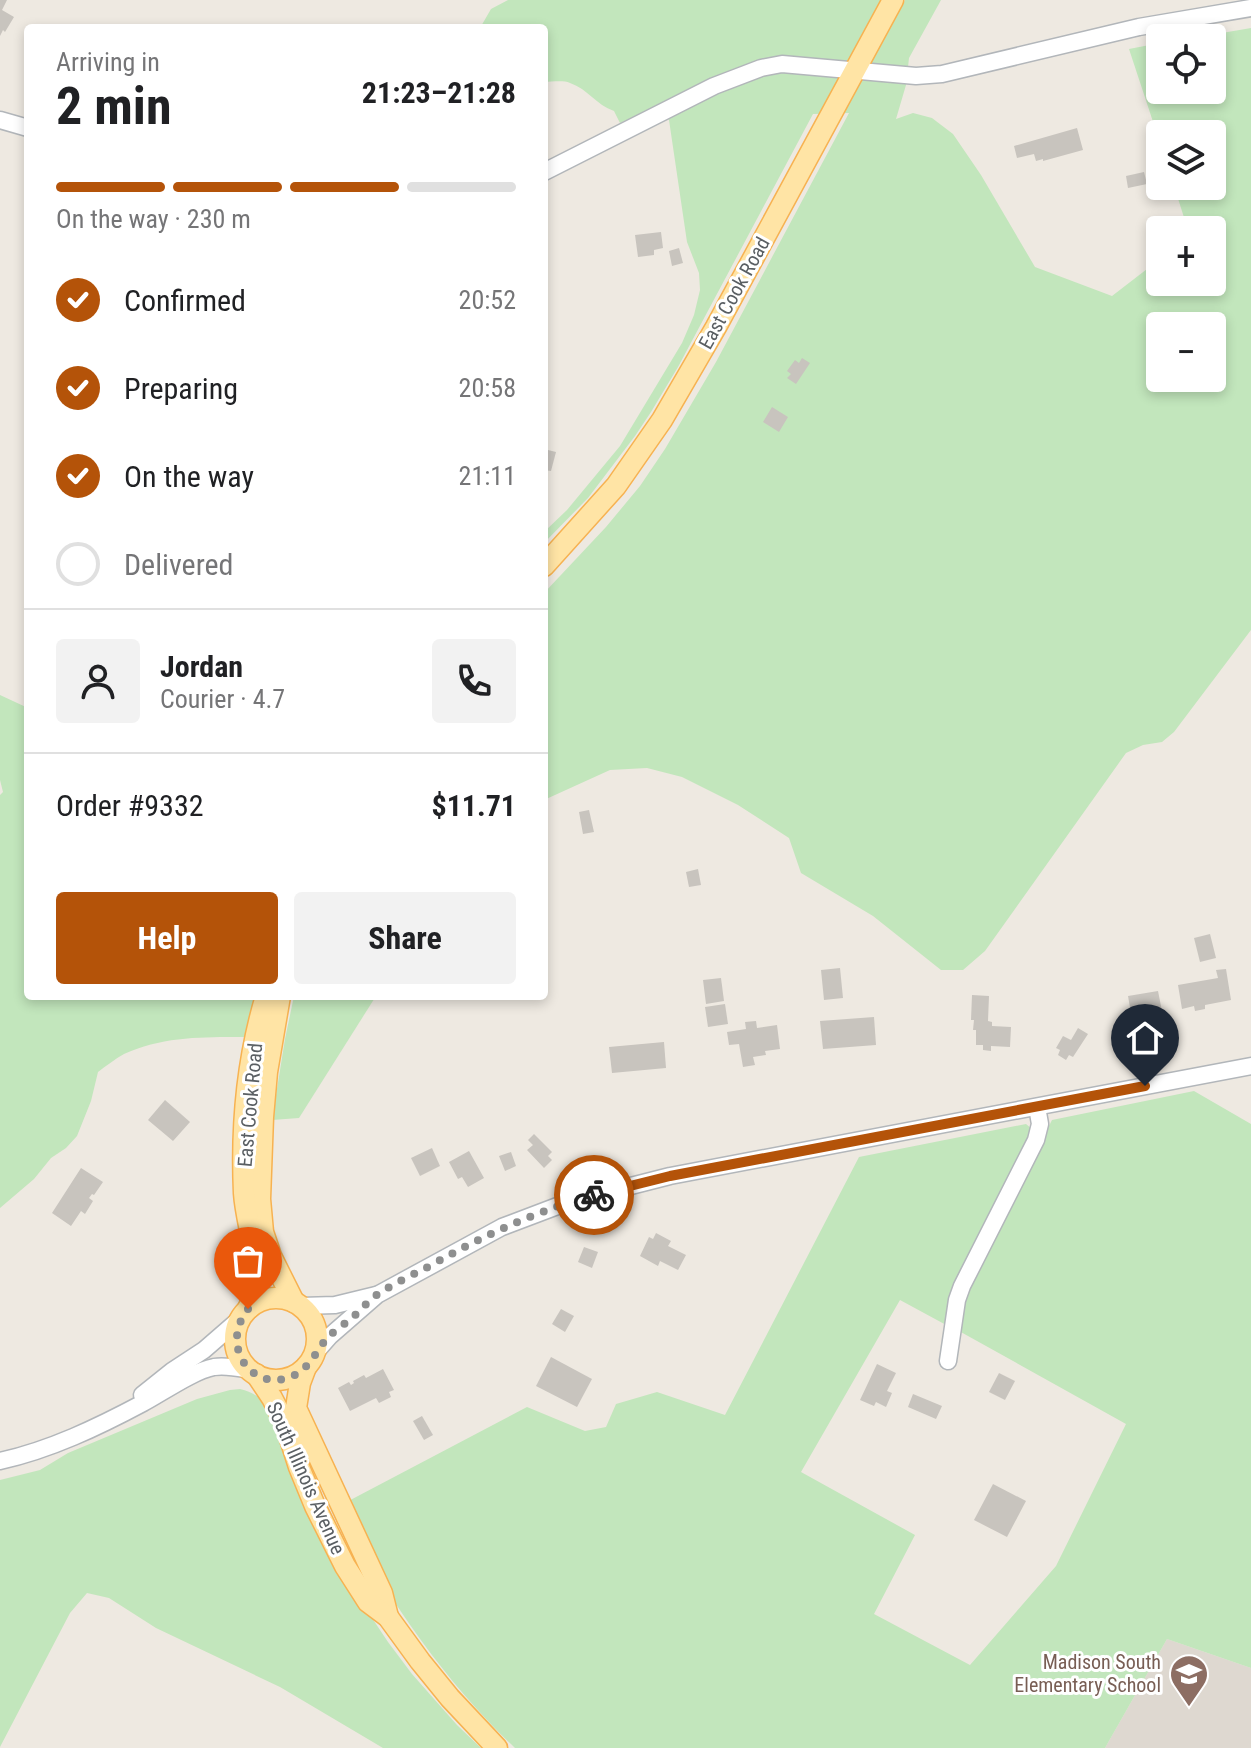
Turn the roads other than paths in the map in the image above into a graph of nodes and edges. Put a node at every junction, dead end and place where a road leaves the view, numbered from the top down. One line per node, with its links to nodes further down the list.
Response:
1 (893, 0): 3 (main road, East Cook Road)
2 (1251, 8): 3 (street)
3 (855, 70): 6 (street); 7 (main road, East Cook Road)
4 (0, 120): 5 (street)
5 (24, 127)
6 (548, 170)
7 (548, 562)
8 (265, 1000): 14 (main road, East Cook Road)
9 (279, 1000): 13 (main road, East Cook Road)
10 (1251, 1066): 11 (street)
11 (1037, 1107): 12 (street); 16 (street)
12 (377, 1295): 13 (street); 15 (street)
13 (298, 1304): 14 (main road); 15 (main road)
14 (245, 1313): 17 (main road); 18 (street)
15 (310, 1360): 17 (main road); 20 (main road, South Illinois Avenue)
16 (948, 1361)
17 (253, 1372): 18 (street); 20 (main road, South Illinois Avenue)
18 (106, 1423): 19 (street)
19 (0, 1461)
20 (388, 1617): 21 (main road, South Illinois Avenue)
21 (497, 1748)

